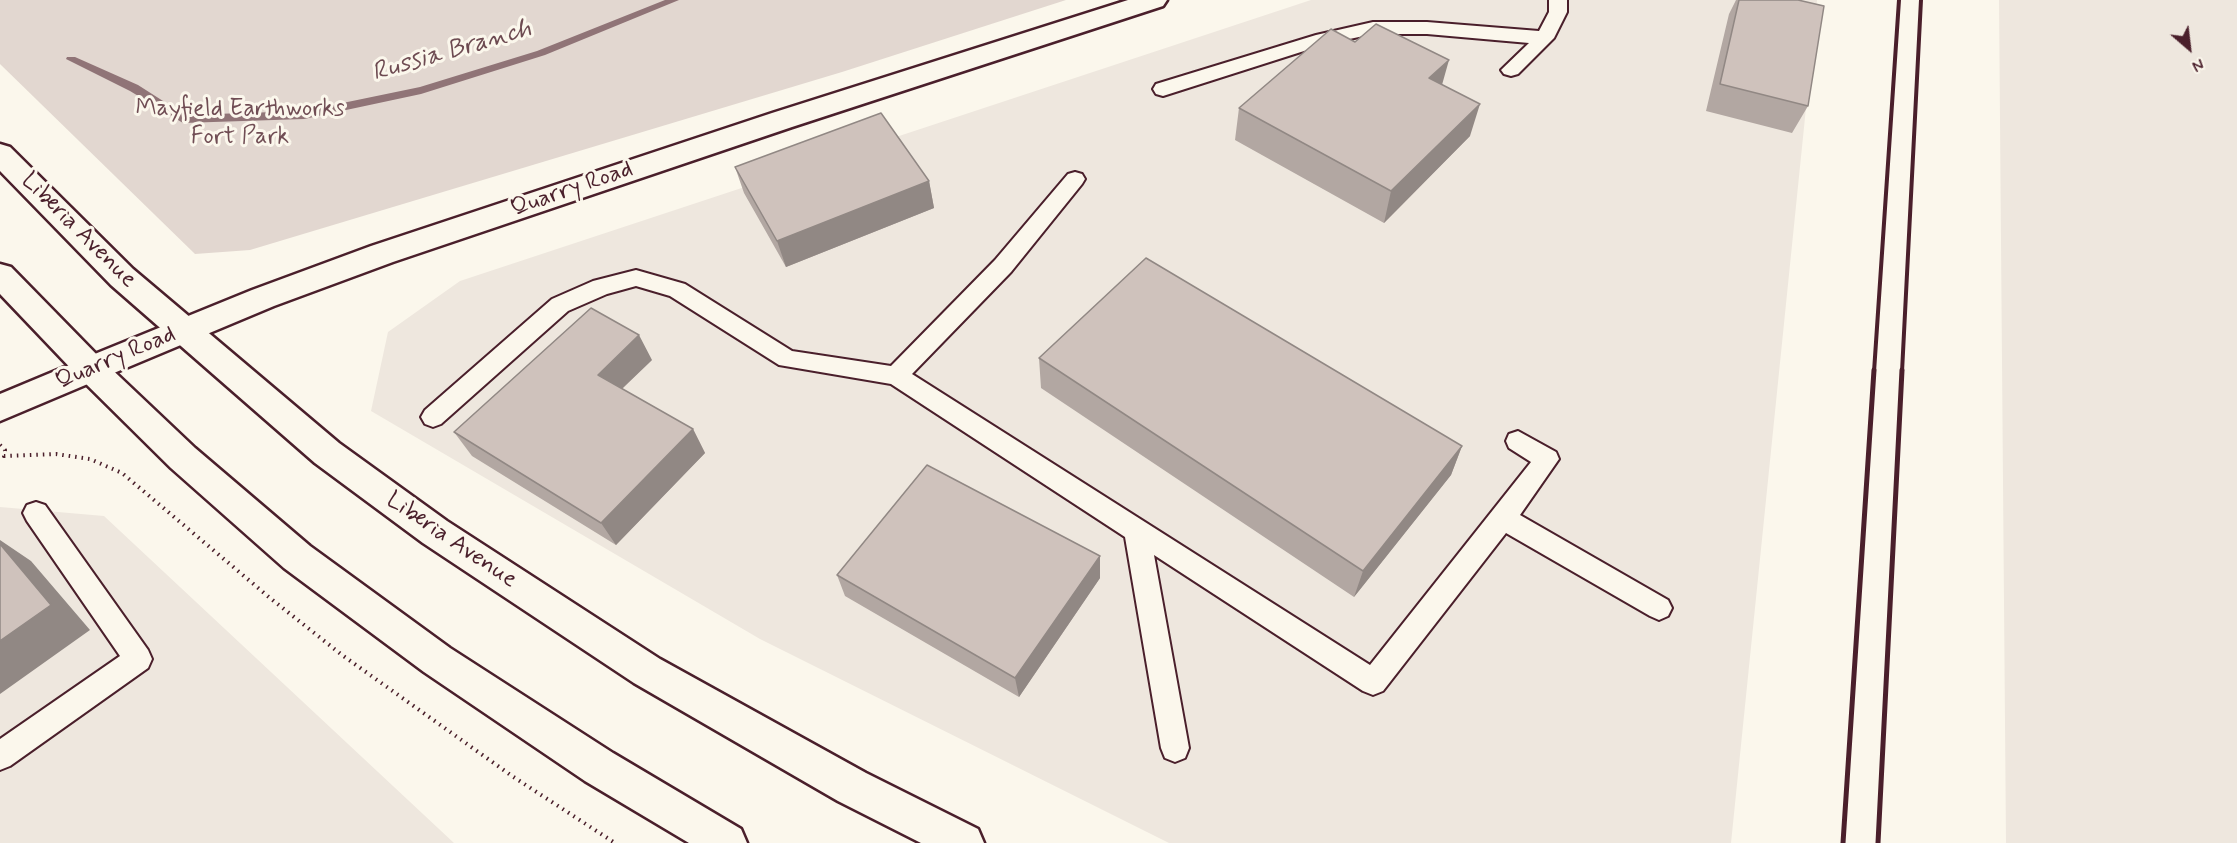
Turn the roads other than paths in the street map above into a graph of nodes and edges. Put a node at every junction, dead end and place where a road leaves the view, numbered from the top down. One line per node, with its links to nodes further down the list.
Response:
1 (1154, 0): 9 (main road, Quarry Road)
2 (1558, 0): 3 (lane)
3 (1545, 38): 4 (lane); 5 (lane)
4 (1511, 70)
5 (1162, 89)
6 (0, 154): 9 (main road, Liberia Avenue)
7 (1075, 179): 11 (lane)
8 (0, 275): 10 (main road)
9 (184, 330): 10 (main road, Quarry Road); 22 (main road, Liberia Avenue)
10 (90, 369): 12 (main road, Quarry Road); 21 (main road)
11 (896, 376): 13 (lane); 17 (lane)
12 (0, 408)
13 (433, 417)
14 (1518, 441): 16 (lane)
15 (36, 513): 20 (lane)
16 (1503, 518): 17 (lane); 18 (lane)
17 (1137, 531): 19 (lane)
18 (1659, 608)
19 (1175, 748)
20 (0, 756)
21 (728, 843)
22 (964, 843)

